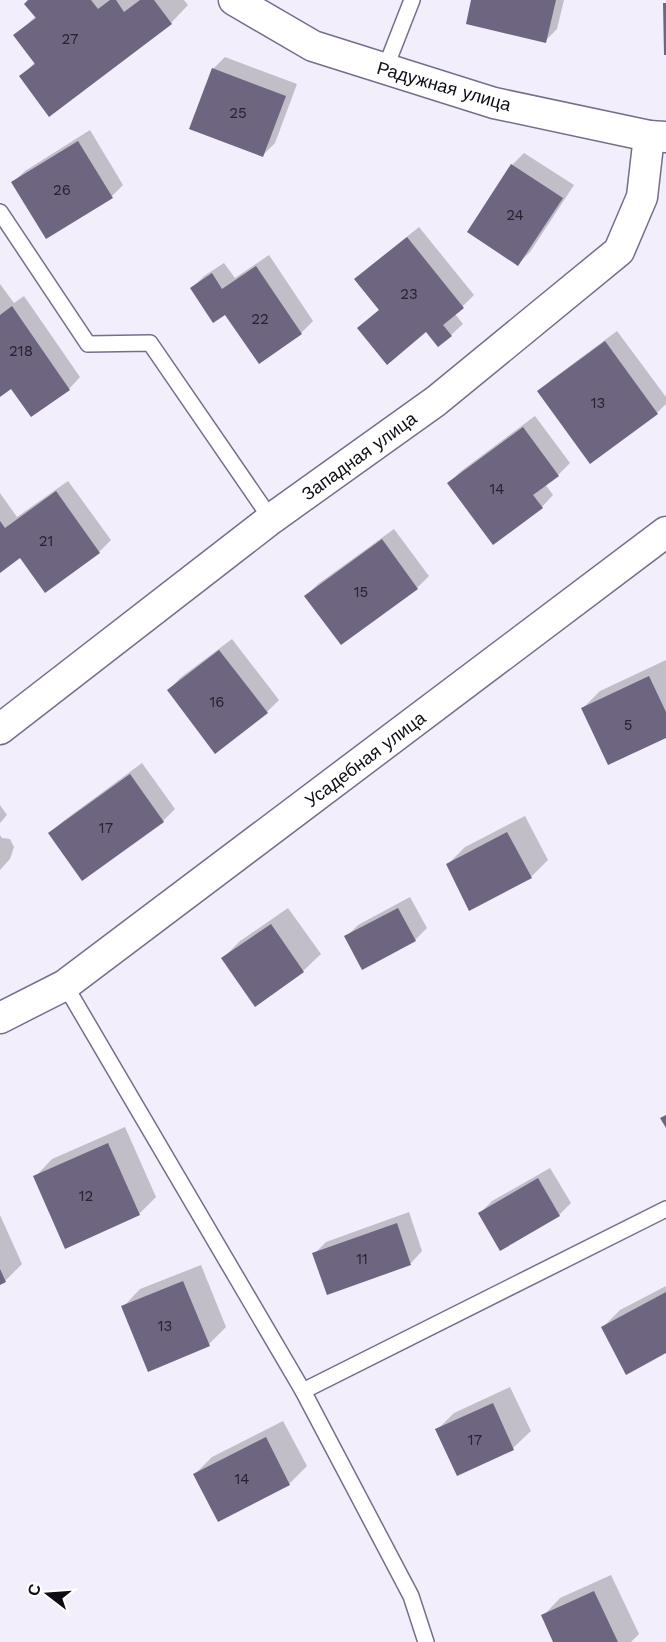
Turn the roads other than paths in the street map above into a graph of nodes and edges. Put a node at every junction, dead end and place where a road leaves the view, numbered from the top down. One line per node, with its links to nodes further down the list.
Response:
1 (234, 0): 3 (street, Радужная улица)
2 (412, 0): 3 (lane)
3 (385, 69): 4 (street, Радужная улица)
4 (658, 137): 6 (street, Западная улица)
5 (0, 212): 6 (lane)
6 (272, 519): 8 (street, Западная улица)
7 (664, 540): 9 (street, Усадебная улица)
8 (0, 729)
9 (65, 985): 10 (street, Усадебная улица); 12 (lane)
10 (0, 1018)
11 (666, 1209): 12 (lane)
12 (303, 1391): 13 (lane)
13 (426, 1642)

